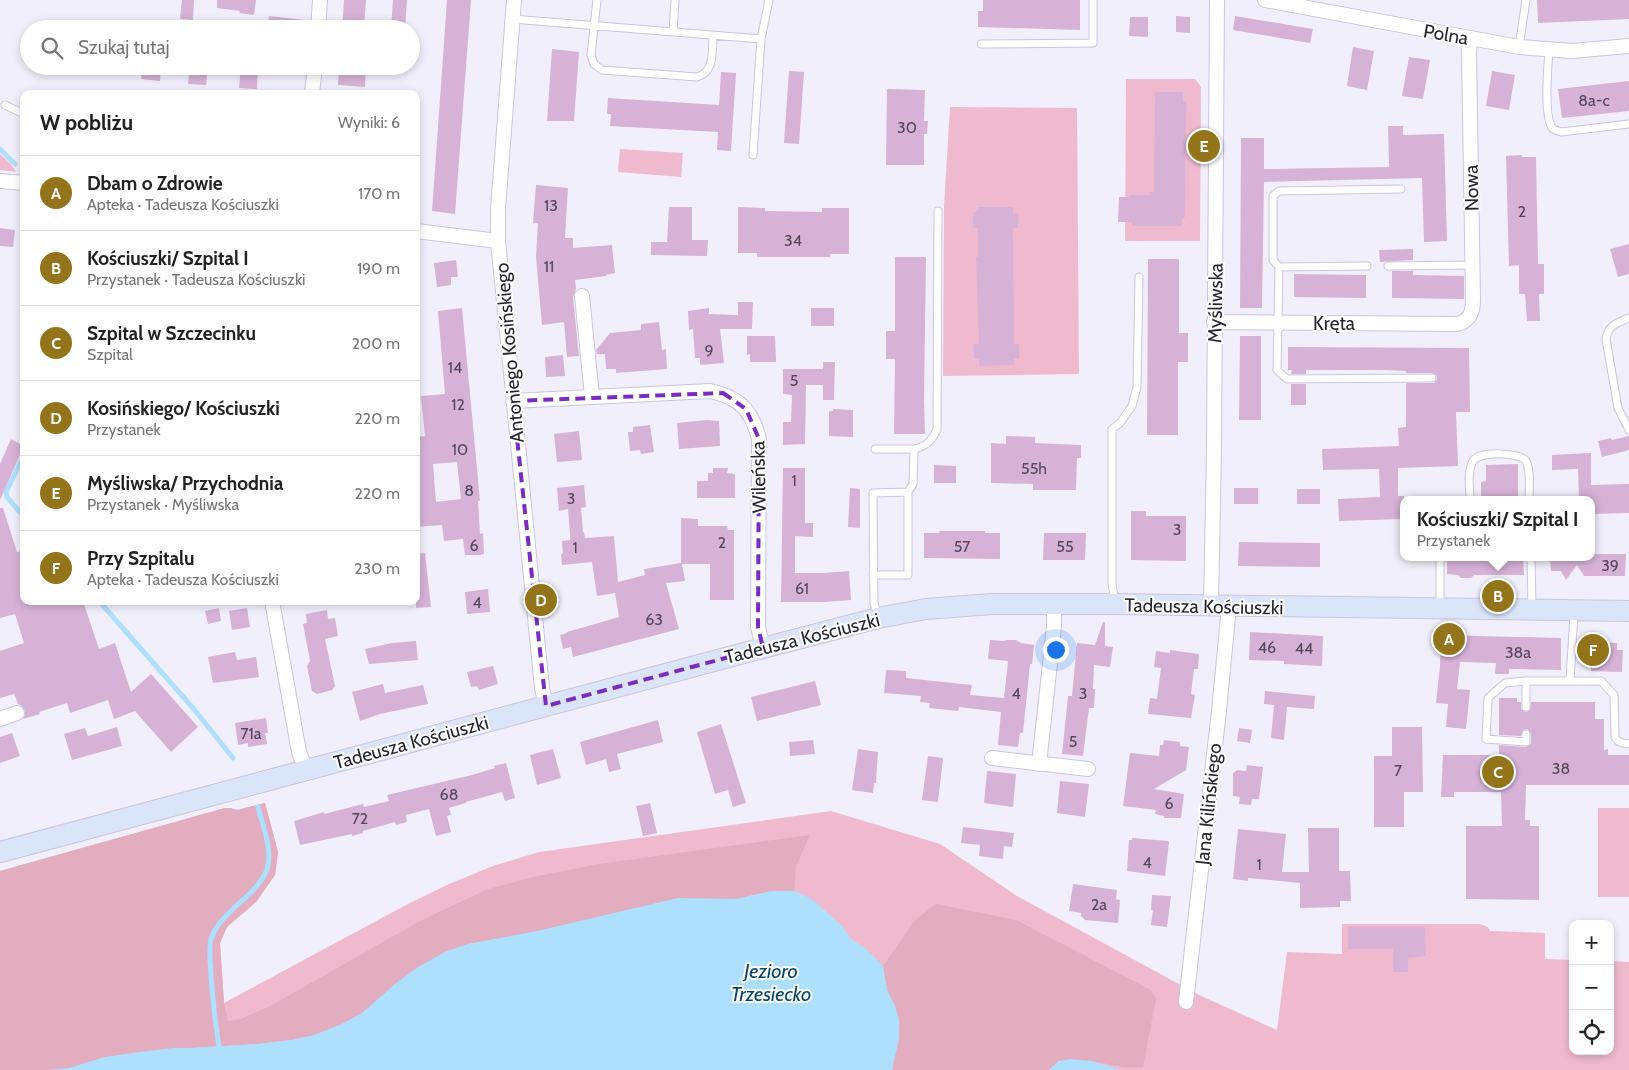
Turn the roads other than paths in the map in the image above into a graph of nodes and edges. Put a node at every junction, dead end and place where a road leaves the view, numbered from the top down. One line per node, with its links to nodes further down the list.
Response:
1 (320, 0): 11 (street)
2 (514, 0): 10 (street, Antoniego Kosińskiego)
3 (597, 0): 12 (lane)
4 (675, 0): 13 (lane)
5 (769, 0): 16 (lane)
6 (1093, 0): 17 (lane)
7 (1217, 0): 40 (street, Myśliwska)
8 (1265, 0): 15 (street, Polna)
9 (1526, 0): 19 (lane)
10 (512, 19): 12 (lane); 32 (street, Antoniego Kosińskiego)
11 (319, 20)
12 (594, 26): 13 (lane); 14 (lane)
13 (673, 32): 14 (lane)
14 (713, 36): 16 (lane)
15 (1470, 39): 19 (street, Polna); 33 (street, Nowa)
16 (761, 40): 26 (lane)
17 (981, 44)
18 (1629, 46): 20 (street, Polna)
19 (1518, 47): 20 (street, Polna)
20 (1550, 50): 25 (lane)
21 (314, 75): 22 (street)
22 (312, 90)
23 (5, 105): 24 (lane)
24 (20, 112)
25 (1629, 124)
26 (753, 155)
27 (0, 180): 28 (street)
28 (20, 182)
29 (1401, 189): 34 (lane)
30 (938, 211): 48 (lane)
31 (420, 231): 32 (street)
32 (498, 241): 45 (street, Antoniego Kosińskiego)
33 (1472, 265): 36 (lane); 42 (street, Nowa)
34 (1278, 266): 35 (lane); 41 (lane)
35 (1367, 266)
36 (1388, 266)
37 (1139, 277): 56 (lane)
38 (582, 296): 44 (street)
39 (1629, 318): 46 (lane)
40 (1214, 322): 41 (street, Kręta); 58 (street, Myśliwska)
41 (1277, 323): 42 (street, Kręta); 43 (lane)
42 (1453, 324)
43 (1432, 378)
44 (592, 396): 45 (street, Wileńska); 64 (street, Wileńska)
45 (514, 401): 67 (street, Antoniego Kosińskiego)
46 (1629, 430)
47 (875, 449): 48 (lane)
48 (914, 449): 49 (lane)
49 (908, 492): 54 (lane); 54 (lane)
50 (1470, 496): 51 (lane)
51 (1529, 496)
52 (1440, 561): 59 (lane)
53 (1531, 561): 60 (lane)
54 (873, 575): 63 (lane)
55 (1054, 604): 56 (street, Tadeusza Kościuszki); 63 (street, Tadeusza Kościuszki); 74 (street)
56 (1116, 604): 58 (street, Tadeusza Kościuszki)
57 (273, 605): 76 (street)
58 (1220, 606): 59 (street, Tadeusza Kościuszki); 78 (street, Jana Kilińskiego)
59 (1440, 609): 60 (street, Tadeusza Kościuszki)
60 (1532, 610): 61 (street, Tadeusza Kościuszki)
61 (1574, 610): 62 (street, Tadeusza Kościuszki); 66 (lane)
62 (1629, 611)
63 (878, 618): 64 (street, Tadeusza Kościuszki)
64 (762, 648): 67 (street, Tadeusza Kościuszki)
65 (1526, 681): 66 (lane); 68 (lane); 71 (lane)
66 (1570, 681): 72 (lane)
67 (546, 706): 76 (street, Tadeusza Kościuszki)
68 (1526, 707)
69 (17, 713): 70 (street)
70 (0, 719)
71 (1526, 734)
72 (1629, 744)
73 (992, 758): 74 (street)
74 (1039, 764): 75 (street)
75 (1088, 769)
76 (306, 770): 77 (street, Tadeusza Kościuszki)
77 (0, 852)
78 (1186, 1002)

